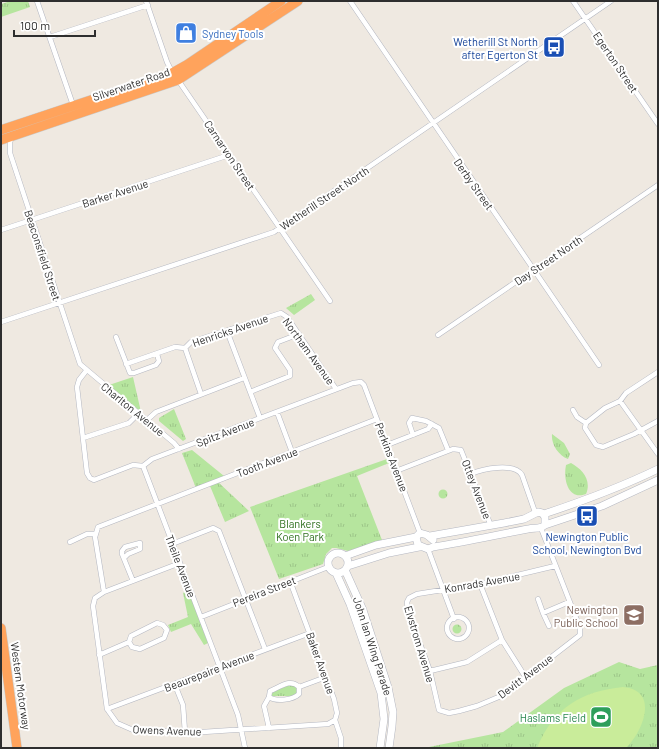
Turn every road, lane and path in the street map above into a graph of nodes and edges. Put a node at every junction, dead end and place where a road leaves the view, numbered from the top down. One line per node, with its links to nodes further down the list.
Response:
1 (38, 1): 9 (street)
2 (281, 1): 10 (highway, Silverwater Road)
3 (298, 1): 11 (highway, Silverwater Road)
4 (350, 1): 13 (street, Derby Street)
5 (573, 1): 8 (street, Egerton Street)
6 (611, 1): 8 (street, Wetherill Street North)
7 (147, 3): 9 (street); 10 (street, Carnarvon Street)
8 (586, 18): 13 (street, Wetherill Street North); 14 (street, Egerton Street)
9 (50, 37): 12 (street)
10 (172, 72): 11 (street, Carnarvon Street); 12 (highway, Silverwater Road)
11 (178, 80): 16 (highway, Silverwater Road); 18 (street, Carnarvon Street)
12 (73, 105): 15 (highway, Silverwater Road)
13 (432, 123): 21 (street, Wetherill Street North); 23 (street, Derby Street)
14 (658, 124)
15 (1, 129)
16 (12, 136): 17 (highway, Silverwater Road); 20 (street, Beaconsfield Street)
17 (1, 140)
18 (229, 155): 20 (street, Barker Avenue); 21 (street, Carnarvon Street)
19 (658, 185): 23 (street, Day Street North)
20 (32, 220): 22 (street, Barker Avenue); 25 (street, Beaconsfield Street)
21 (279, 229): 24 (street, Carnarvon Street); 25 (street, Wetherill Street North)
22 (1, 230)
23 (534, 271): 30 (street, Day Street North); 36 (street, Derby Street)
24 (330, 302)
25 (59, 304): 27 (street, Wetherill Street North); 38 (street, Beaconsfield Street)
26 (281, 313): 28 (street, Henricks Avenue); 29 (street, Northam Avenue)
27 (2, 322)
28 (226, 331): 32 (street, Henricks Avenue); 40 (street)
29 (299, 334): 42 (street, Northam Avenue); 43 (street)
30 (438, 335)
31 (116, 337): 35 (street)
32 (185, 348): 33 (street, Henricks Avenue); 44 (street)
33 (157, 354): 34 (street, Henricks Avenue); 37 (street)
34 (138, 360): 35 (street, Henricks Avenue); 37 (street)
35 (126, 364): 37 (street)
36 (599, 365)
37 (142, 370)
38 (86, 371): 48 (street, Charlton Avenue); 57 (street)
39 (658, 372): 45 (street)
40 (244, 378): 43 (street); 44 (street)
41 (360, 382): 42 (street, Spitz Avenue); 50 (street, Perkins Avenue)
42 (336, 389): 47 (street, Spitz Avenue)
43 (250, 392): 49 (street)
44 (201, 394): 51 (street)
45 (620, 401): 53 (street); 55 (street)
46 (573, 410): 53 (street)
47 (277, 412): 49 (street, Spitz Avenue); 61 (street)
48 (138, 414): 51 (street, Charlton Avenue); 57 (street)
49 (260, 418): 59 (street, Spitz Avenue)
50 (377, 419): 58 (street, Perkins Avenue); 61 (street, Tooth Avenue)
51 (147, 420): 59 (street, Charlton Avenue)
52 (658, 421): 55 (street)
53 (586, 423): 55 (street)
54 (432, 424): 56 (street); 56 (street); 60 (street)
55 (641, 430): 62 (street)
56 (413, 434): 58 (street)
57 (83, 438): 63 (street, Spitz Avenue)
58 (387, 445): 65 (street, Perkins Avenue)
59 (179, 449): 63 (street, Spitz Avenue)
60 (448, 450): 65 (street, Ottey Avenue); 66 (street, Ottey Avenue)
61 (292, 452): 68 (street, Tooth Avenue)
62 (658, 454)
63 (143, 466): 68 (street, Theile Avenue)
64 (658, 469): 70 (street)
65 (396, 471): 74 (street, Perkins Avenue)
66 (471, 474): 69 (street); 71 (street, Ottey Avenue)
67 (658, 480): 72 (street)
68 (157, 504): 73 (street, Tooth Avenue); 77 (street, Theile Avenue)
69 (533, 514): 70 (street); 71 (street); 72 (street)
70 (544, 514): 72 (street)
71 (491, 526): 75 (street)
72 (540, 527): 79 (street); 83 (street)
73 (95, 534): 76 (street); 91 (street)
74 (418, 535): 75 (street); 78 (street); 80 (street)
75 (430, 536): 79 (street)
76 (70, 542)
77 (172, 544): 82 (street, Theile Avenue); 92 (street)
78 (419, 547): 79 (street); 85 (street)
79 (430, 548): 90 (street)
80 (345, 556): 84 (street); 85 (street)
81 (124, 558): 87 (street)
82 (180, 563): 87 (street); 97 (street, Theile Avenue)
83 (555, 566): 89 (street, Konrads Avenue); 95 (street)
84 (328, 567): 86 (street); 88 (street, Pereira Street)
85 (346, 568): 86 (street); 123 (street, John Ian Wing Parade)
86 (336, 573): 122 (street, John Ian Wing Parade)
87 (133, 581): 91 (street)
88 (290, 581): 92 (street, Pereira Street); 101 (street, Baker Avenue)
89 (480, 584): 90 (street, Konrads Avenue); 102 (street)
90 (442, 589): 93 (street, Konrads Avenue); 98 (street)
91 (104, 592): 105 (street)
92 (246, 598): 97 (street, Pereira Street); 104 (street)
93 (409, 598): 107 (street, Elvstrom Avenue)
94 (538, 599): 96 (street)
95 (569, 602): 96 (street); 109 (street, Devitt Avenue)
96 (543, 613): 99 (street)
97 (201, 617): 106 (street, Theile Avenue)
98 (454, 619): 98 (street)
99 (549, 626)
100 (1, 628): 119 (highway, Western Motorway)
101 (310, 633): 104 (street, Beaurepaire Avenue); 108 (street, Baker Avenue)
102 (502, 640): 107 (street); 109 (street)
103 (129, 642): 103 (street); 105 (street)
104 (265, 649): 106 (street, Beaurepaire Avenue)
105 (99, 655): 113 (street)
106 (220, 666): 110 (street, Beaurepaire Avenue); 117 (street, Theile Avenue)
107 (430, 671): 114 (street, Elvstrom Avenue)
108 (326, 677): 111 (street); 115 (street, Baker Avenue)
109 (526, 678): 114 (street, Devitt Avenue)
110 (175, 685): 113 (street, Beaurepaire Avenue); 118 (street)
111 (300, 688): 112 (street); 112 (street)
112 (269, 697): 116 (street)
113 (107, 709): 118 (street, Owens Avenue)
114 (442, 712)
115 (335, 720): 116 (street, Owens Avenue); 120 (street, Baker Avenue)
116 (268, 728): 117 (street, Owens Avenue)
117 (241, 730): 118 (street, Owens Avenue); 121 (street, Theile Avenue)
118 (185, 732)
119 (17, 746)
120 (341, 747)
121 (245, 748)
122 (380, 748)
123 (389, 748)

